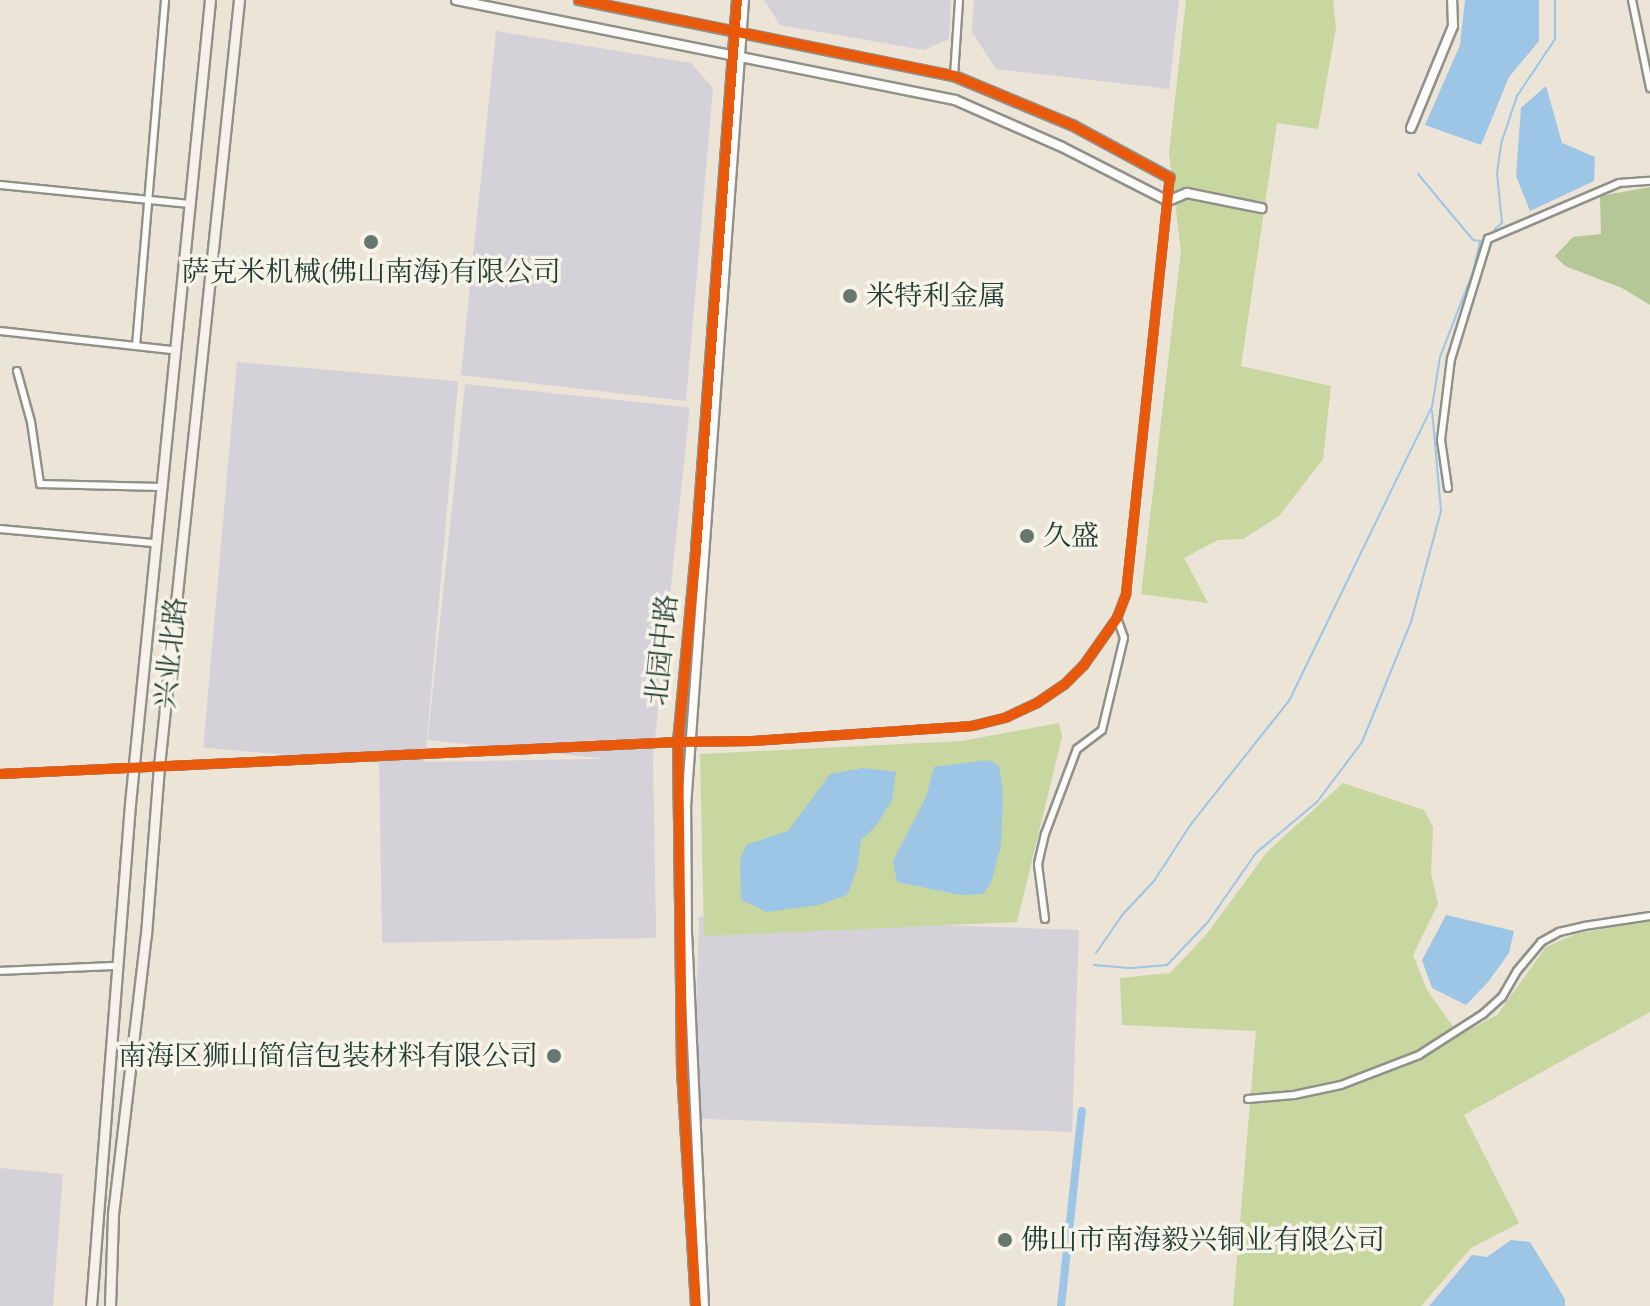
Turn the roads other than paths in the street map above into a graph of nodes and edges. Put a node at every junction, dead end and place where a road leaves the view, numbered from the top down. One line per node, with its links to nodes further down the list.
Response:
1 (165, 0): 19 (street)
2 (210, 0): 21 (main road, 兴业北路)
3 (239, 0): 34 (main road, 兴业北路)
4 (456, 0): 12 (street)
5 (579, 0): 11 (street)
6 (737, 0): 11 (street, 北园中路)
7 (744, 0): 11 (street, 北园中路)
8 (959, 0): 13 (street)
9 (1452, 0): 15 (street)
10 (1632, 0): 14 (street)
11 (738, 32): 12 (street, 北园中路); 13 (street)
12 (737, 55): 20 (street); 32 (street, 北园中路); 33 (street, 北园中路)
13 (954, 76): 16 (street)
14 (1650, 88)
15 (1411, 128)
16 (1170, 178): 20 (street)
17 (1650, 181): 28 (street)
18 (0, 185): 19 (street)
19 (149, 200): 21 (street); 24 (street)
20 (1168, 201): 22 (street); 31 (street)
21 (189, 204): 25 (main road, 兴业北路)
22 (1261, 208)
23 (0, 331): 24 (street)
24 (136, 346): 25 (street)
25 (173, 350): 27 (main road, 兴业北路)
26 (17, 371): 27 (street)
27 (160, 487): 30 (main road, 兴业北路)
28 (1448, 488)
29 (0, 529): 30 (street)
30 (155, 543): 35 (main road, 兴业北路)
31 (1117, 618): 33 (street); 38 (street)
32 (678, 742): 33 (street); 34 (street); 44 (street, 北园中路)
33 (690, 742): 45 (street, 北园中路)
34 (159, 766): 35 (street); 43 (main road, 兴业北路)
35 (133, 767): 36 (street); 39 (main road, 兴业北路)
36 (0, 774)
37 (1650, 916): 41 (street)
38 (1045, 919)
39 (116, 966): 40 (street); 42 (main road, 兴业北路)
40 (0, 971)
41 (1248, 1099)
42 (91, 1306)
43 (110, 1306)
44 (696, 1306)
45 (704, 1306)

